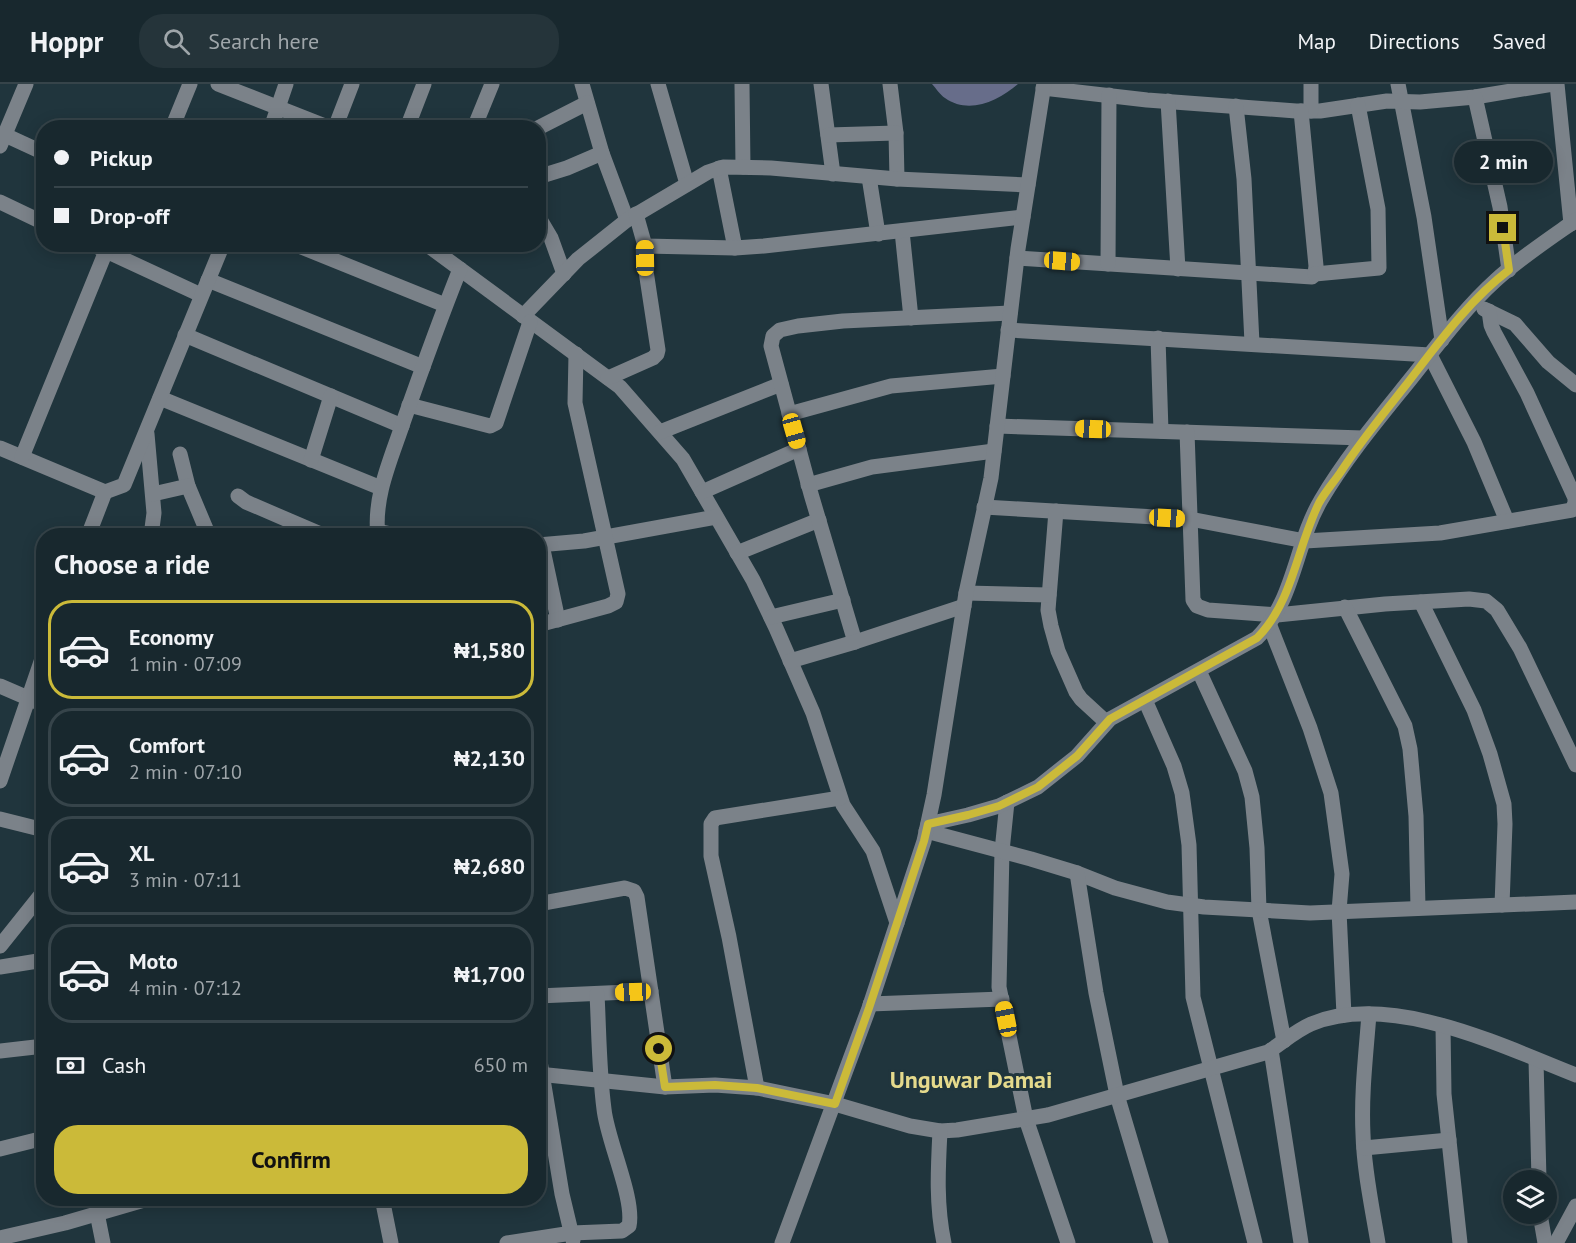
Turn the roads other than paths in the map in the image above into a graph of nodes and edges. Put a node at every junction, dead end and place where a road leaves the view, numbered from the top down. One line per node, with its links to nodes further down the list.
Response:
1 (26, 84): 35 (street)
2 (190, 84): 26 (street)
3 (218, 84): 24 (street)
4 (286, 84): 24 (street)
5 (352, 84): 29 (street)
6 (424, 84): 30 (street)
7 (492, 84): 31 (street)
8 (582, 84): 21 (street)
9 (658, 84): 45 (street)
10 (742, 84): 39 (street)
11 (821, 84): 34 (street)
12 (890, 84): 33 (street)
13 (1311, 84): 25 (street)
14 (1398, 84): 20 (street)
15 (1555, 84): 18 (street); 36 (street)
16 (1043, 86): 17 (street); 46 (street)
17 (1109, 95): 19 (street); 63 (street)
18 (1475, 97): 20 (street); 66 (street)
19 (1168, 101): 23 (street); 65 (street)
20 (1402, 101): 22 (street); 81 (street)
21 (587, 103): 32 (street); 38 (street)
22 (1358, 105): 25 (street); 69 (street)
23 (1236, 106): 25 (street); 68 (street)
24 (278, 108): 27 (street); 28 (street)
25 (1306, 111): 69 (street)
26 (175, 120)
27 (274, 120)
28 (309, 120)
29 (337, 120)
30 (410, 120)
31 (477, 120)
32 (546, 124)
33 (896, 134): 34 (street); 44 (street)
34 (828, 135): 41 (street)
35 (2, 141): 37 (street)
36 (1569, 142): 51 (street)
37 (36, 151)
38 (602, 153): 42 (street); 48 (street)
39 (743, 167): 40 (street); 41 (street)
40 (719, 168): 45 (street); 56 (street)
41 (833, 174): 43 (street)
42 (546, 175)
43 (869, 177): 44 (street); 54 (street)
44 (897, 179): 46 (street)
45 (687, 184): 48 (street)
46 (1028, 185): 49 (street)
47 (0, 202): 50 (street)
48 (631, 217): 55 (street); 67 (street)
49 (1023, 217): 53 (street); 62 (street)
50 (36, 219)
51 (1573, 222): 66 (street)
52 (546, 230): 67 (street)
53 (902, 231): 54 (street); 76 (street)
54 (878, 234): 56 (street)
55 (645, 246): 56 (street); 87 (street)
56 (735, 248)
57 (116, 252): 105 (street)
58 (118, 252): 71 (street)
59 (220, 252): 70 (street)
60 (314, 252): 73 (street)
61 (437, 252): 64 (street)
62 (1017, 258): 63 (street); 75 (street)
63 (1108, 264): 65 (street)
64 (460, 269): 73 (street); 77 (street)
65 (1178, 269): 68 (street)
66 (1509, 270): 72 (street)
67 (564, 274): 77 (street)
68 (1249, 274): 69 (street); 82 (street)
69 (1315, 274)
70 (208, 280): 71 (street); 85 (street)
71 (201, 295): 79 (street)
72 (1473, 303): 74 (street); 81 (street)
73 (445, 305): 85 (street)
74 (1490, 311): 89 (street); 119 (street)
75 (1010, 313): 76 (street); 78 (street)
76 (911, 318): 88 (street)
77 (527, 319): 83 (street); 92 (street)
78 (1008, 330): 80 (street); 86 (street)
79 (185, 334): 90 (street); 91 (street)
80 (1158, 338): 82 (street); 97 (street)
81 (1442, 340): 84 (street)
82 (1252, 344): 84 (street)
83 (576, 354): 87 (street); 125 (street)
84 (1430, 355): 100 (street); 119 (street)
85 (423, 367): 92 (street)
86 (1003, 376): 93 (street); 95 (street)
87 (608, 378): 98 (street)
88 (781, 384): 93 (street); 98 (street)
89 (1576, 385)
90 (331, 396): 94 (street); 106 (street)
91 (160, 398): 96 (street); 106 (street)
92 (409, 405): 94 (street)
93 (789, 414): 101 (street)
94 (402, 426): 109 (street)
95 (997, 426): 97 (street); 102 (street)
96 (147, 431): 110 (street); 112 (street)
97 (1161, 431): 99 (street)
98 (660, 432): 111 (street)
99 (1186, 432): 100 (street); 117 (street)
100 (1363, 438): 126 (street)
101 (799, 449): 107 (street); 111 (street)
102 (994, 451): 107 (street); 114 (street)
103 (1, 452): 105 (street)
104 (180, 454): 108 (street)
105 (22, 457): 110 (street)
106 (311, 460): 109 (street)
107 (808, 485): 118 (street)
108 (188, 486): 112 (street); 122 (street)
109 (381, 488): 124 (street)
110 (105, 492): 120 (street)
111 (702, 492): 116 (street)
112 (153, 494): 121 (street)
113 (238, 496): 123 (street)
114 (984, 507): 115 (street); 131 (street)
115 (1056, 511): 117 (street); 130 (street)
116 (716, 517): 125 (street); 128 (street)
117 (1190, 519): 126 (street); 137 (street)
118 (819, 520): 128 (street); 132 (street)
119 (1506, 521): 126 (street)
120 (91, 528)
121 (152, 528)
122 (206, 528)
123 (306, 528)
124 (375, 528)
125 (605, 538): 127 (street); 136 (street)
126 (1305, 541): 137 (street)
127 (546, 544)
128 (737, 553): 135 (street)
129 (546, 570): 136 (street)
130 (1049, 595): 131 (street); 147 (street)
131 (965, 599): 139 (street); 153 (street)
132 (843, 600): 135 (street); 139 (street)
133 (1421, 602): 134 (street); 148 (street); 161 (street)
134 (1345, 607): 137 (street); 162 (street)
135 (771, 617): 140 (street)
136 (558, 620): 138 (street)
137 (1273, 620): 141 (street); 164 (street)
138 (546, 623)
139 (855, 642): 140 (street)
140 (790, 661): 150 (street)
141 (1199, 671): 145 (street); 163 (street)
142 (36, 678): 144 (street)
143 (0, 686): 144 (street)
144 (29, 699): 146 (street); 149 (street)
145 (1145, 700): 147 (street); 160 (street)
146 (36, 702)
147 (1106, 722): 151 (street)
148 (1576, 765)
149 (0, 782)
150 (840, 798): 165 (street); 187 (street)
151 (1007, 802): 153 (street); 155 (street)
152 (0, 819): 154 (street)
153 (927, 827): 155 (street); 165 (street)
154 (36, 829)
155 (1002, 851): 156 (street); 172 (street)
156 (1077, 873): 160 (street); 188 (street)
157 (546, 898): 169 (street)
158 (36, 901): 166 (street)
159 (1576, 902): 161 (street)
160 (1189, 904): 163 (street); 182 (street)
161 (1502, 905): 162 (street)
162 (1418, 908): 164 (street)
163 (1259, 910): 164 (street); 177 (street)
164 (1340, 912): 175 (street)
165 (897, 923): 173 (street)
166 (0, 946)
167 (36, 961): 168 (street)
168 (0, 967)
169 (651, 991): 170 (street); 186 (street)
170 (597, 994): 171 (street); 185 (street)
171 (546, 996)
172 (1002, 999): 173 (street); 191 (street)
173 (870, 1004): 189 (street)
174 (1369, 1014): 175 (street); 176 (street); 195 (street)
175 (1344, 1016): 177 (street)
176 (1443, 1026): 181 (street); 194 (street)
177 (1284, 1041): 179 (street)
178 (36, 1047): 180 (street)
179 (1271, 1050): 182 (street); 213 (street)
180 (0, 1051)
181 (1536, 1060): 184 (street); 197 (street)
182 (1210, 1069): 188 (street); 212 (street)
183 (546, 1075): 185 (street)
184 (1576, 1076)
185 (601, 1081): 186 (street); 204 (street)
186 (665, 1087): 187 (street)
187 (757, 1088): 189 (street)
188 (1117, 1095): 191 (street); 211 (street)
189 (835, 1104): 192 (street); 208 (street)
190 (546, 1107): 204 (street)
191 (1026, 1119): 192 (street); 210 (street)
192 (940, 1131): 209 (street)
193 (36, 1140): 196 (street)
194 (1449, 1140): 195 (street); 215 (street)
195 (1364, 1148): 214 (street)
196 (0, 1149)
197 (1539, 1170)
198 (122, 1206): 201 (street)
199 (384, 1206): 206 (street)
200 (1576, 1206): 217 (street)
201 (97, 1213): 203 (street); 205 (street)
202 (1542, 1224): 216 (street)
203 (0, 1238)
204 (573, 1238): 207 (street)
205 (103, 1243)
206 (391, 1243)
207 (507, 1243)
208 (782, 1243)
209 (944, 1243)
210 (1068, 1243)
211 (1161, 1243)
212 (1255, 1243)
213 (1302, 1243)
214 (1378, 1243)
215 (1460, 1243)
216 (1545, 1243)
217 (1556, 1243)

